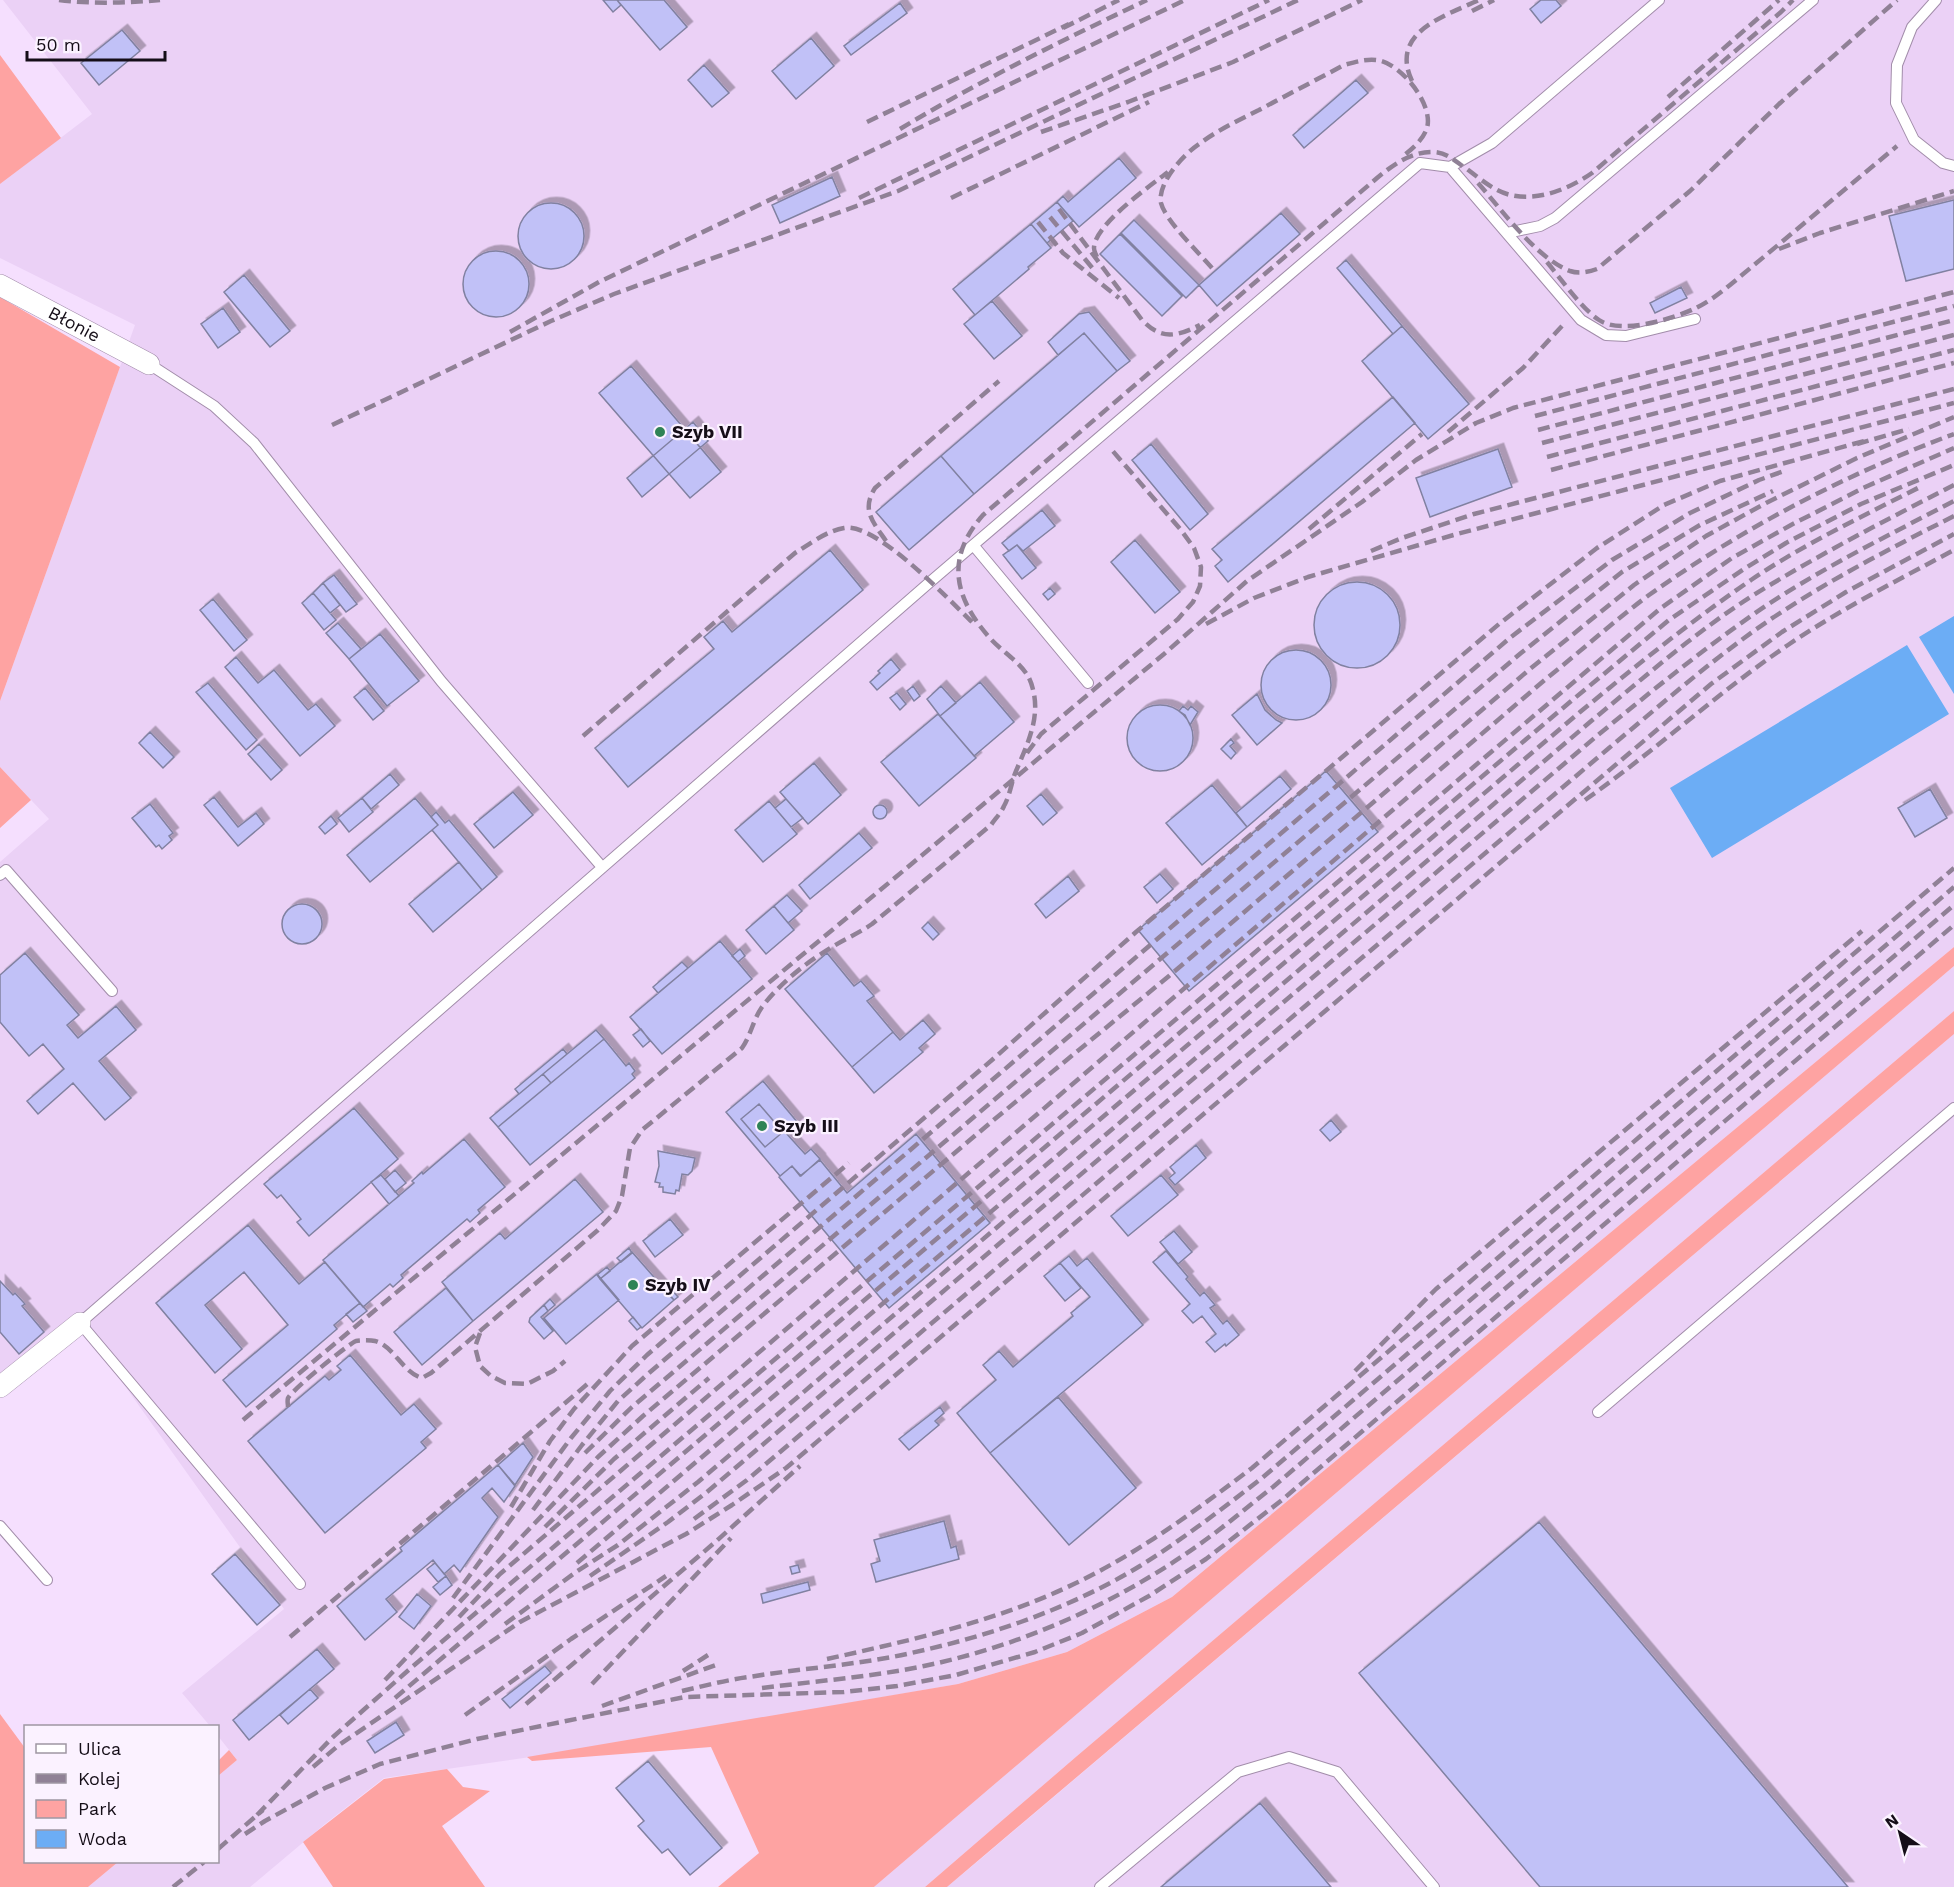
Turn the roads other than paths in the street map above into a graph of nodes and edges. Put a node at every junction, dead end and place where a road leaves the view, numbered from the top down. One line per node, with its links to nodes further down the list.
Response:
1 (1659, 0): 4 (lane)
2 (1813, 0): 6 (lane)
3 (1936, 0): 5 (lane)
4 (1450, 166): 6 (lane); 10 (lane)
5 (1954, 166)
6 (1507, 233): 8 (lane)
7 (0, 285): 9 (street, Błonie)
8 (1695, 319)
9 (149, 364): 12 (lane)
10 (974, 546): 11 (lane); 12 (lane)
11 (1088, 683)
12 (602, 867): 16 (lane)
13 (0, 875): 14 (lane)
14 (112, 991)
15 (1954, 1108): 18 (lane)
16 (80, 1323): 17 (street); 21 (lane)
17 (0, 1387)
18 (1598, 1412)
19 (0, 1526): 20 (lane)
20 (47, 1580)
21 (300, 1584)
22 (1100, 1887): 23 (lane)
23 (1434, 1887)

